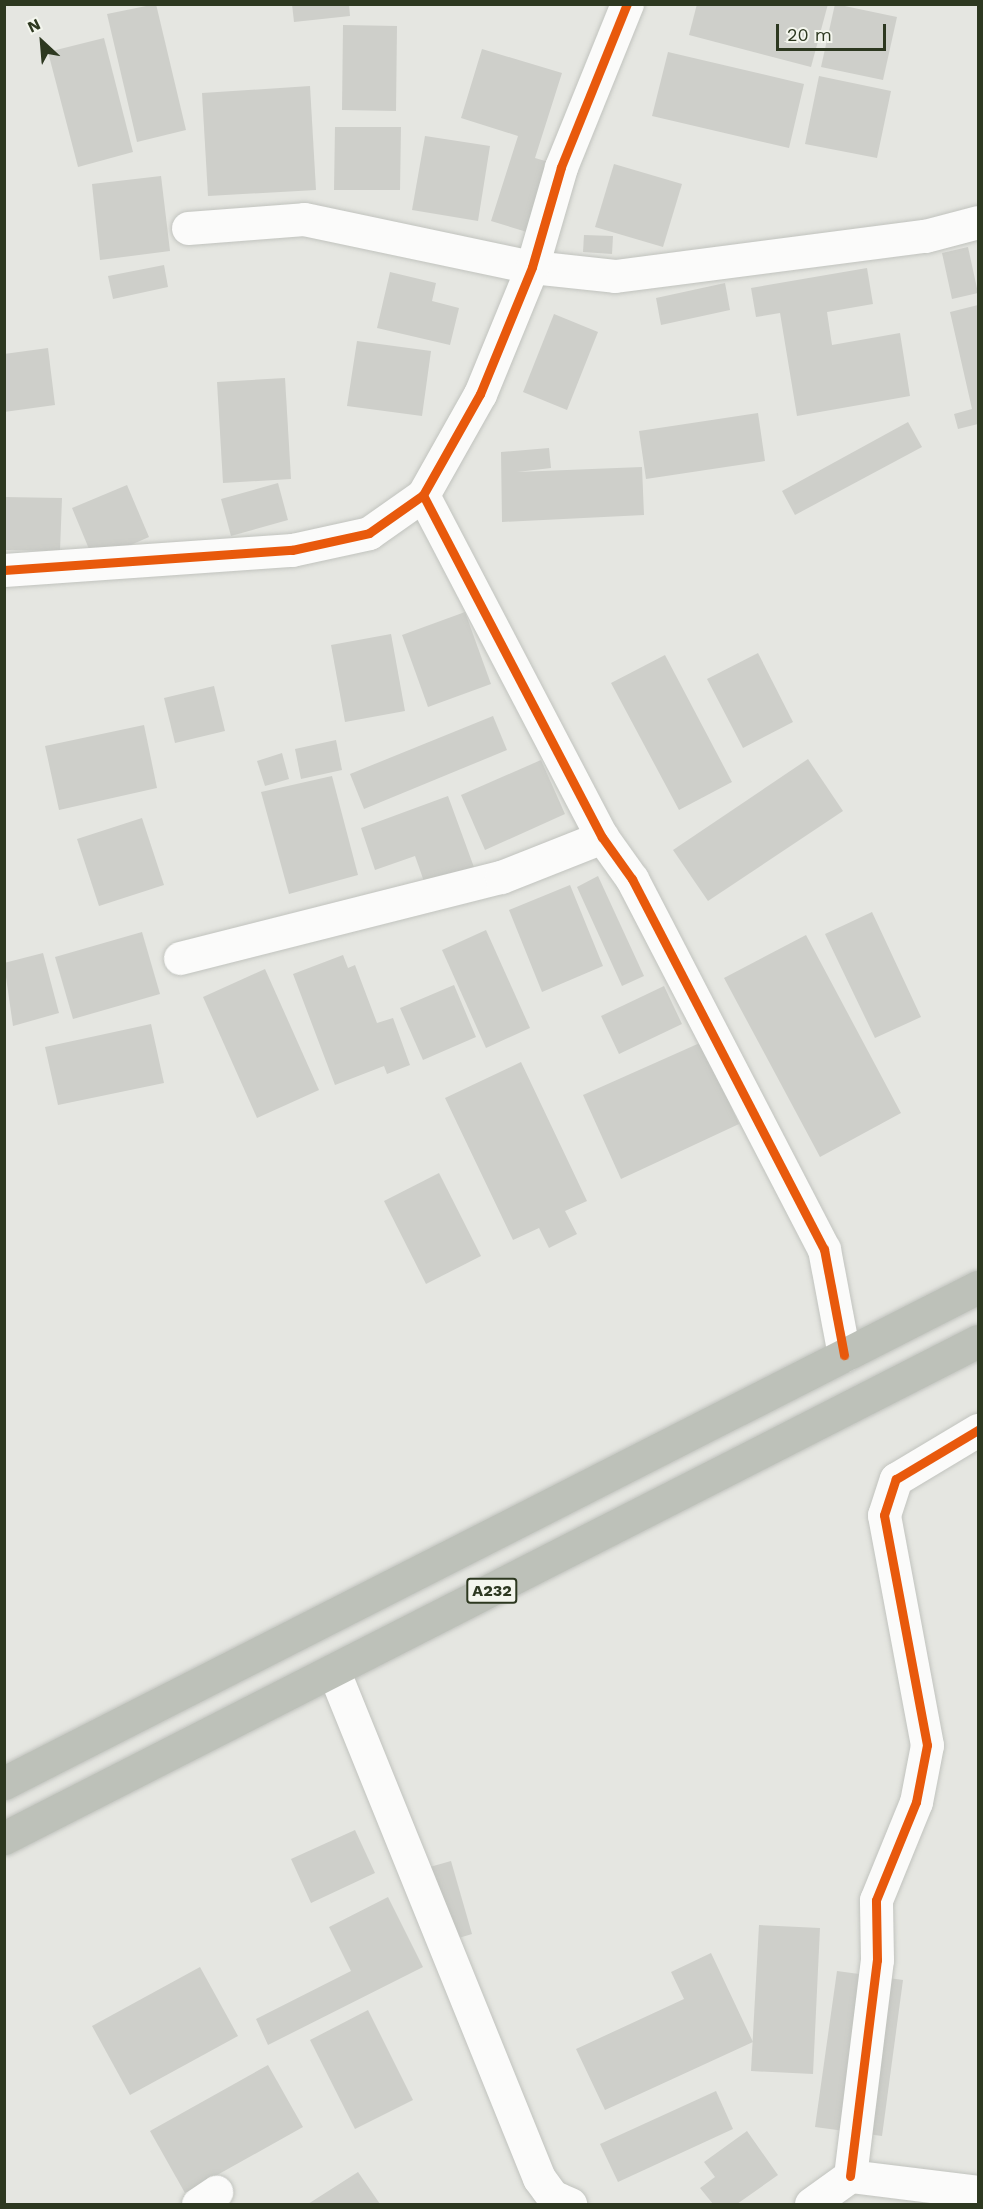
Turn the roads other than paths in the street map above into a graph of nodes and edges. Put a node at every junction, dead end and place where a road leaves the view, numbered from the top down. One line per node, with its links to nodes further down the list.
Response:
1 (627, 4): 4 (street)
2 (978, 222): 4 (street)
3 (188, 228): 4 (street)
4 (532, 267): 5 (street)
5 (423, 495): 6 (street); 7 (street)
6 (4, 570)
7 (602, 837): 8 (street); 11 (street)
8 (180, 958)
9 (978, 1287): 11 (highway, A232)
10 (978, 1341): 13 (highway, A232)
11 (844, 1355): 14 (highway, A232)
12 (978, 1430): 16 (street)
13 (334, 1672): 15 (highway, A232); 18 (street)
14 (4, 1783)
15 (4, 1839)
16 (850, 2176): 17 (street); 19 (street)
17 (978, 2192)
18 (570, 2205)
19 (811, 2205)

